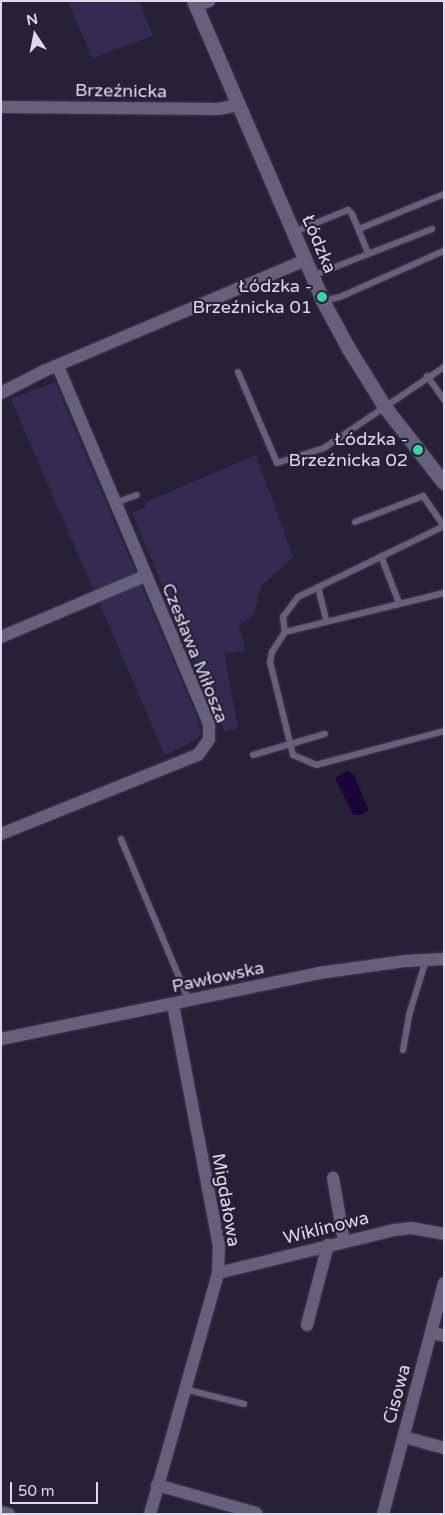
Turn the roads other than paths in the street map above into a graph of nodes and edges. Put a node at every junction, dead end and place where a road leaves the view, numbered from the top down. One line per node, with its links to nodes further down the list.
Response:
1 (200, 3): 2 (main road, Łódzka)
2 (239, 105): 3 (street, Brzeźnicka); 7 (main road, Łódzka)
3 (1, 107)
4 (444, 194): 5 (lane)
5 (359, 229): 7 (lane); 9 (lane)
6 (432, 229): 9 (lane)
7 (294, 232): 10 (main road, Łódzka)
8 (444, 251): 12 (lane)
9 (368, 253): 11 (lane)
10 (305, 260): 11 (main road, Łódzka); 13 (street)
11 (312, 276): 12 (main road, Łódzka)
12 (324, 301): 19 (main road, Łódzka)
13 (58, 366): 17 (street); 22 (street, Czesława Miłosza)
14 (444, 367): 16 (lane)
15 (238, 372): 19 (lane)
16 (427, 376): 18 (lane); 19 (lane)
17 (1, 393)
18 (444, 399)
19 (385, 407): 20 (main road, Łódzka)
20 (444, 483)
21 (137, 495): 22 (lane)
22 (115, 503): 26 (street, Czesława Miłosza)
23 (355, 522): 24 (lane)
24 (444, 526): 25 (lane)
25 (381, 556): 27 (lane); 29 (lane)
26 (145, 576): 32 (street); 37 (street, Czesława Miłosza)
27 (318, 587): 30 (lane); 31 (lane)
28 (444, 593): 29 (lane)
29 (399, 603): 30 (lane)
30 (326, 620): 31 (lane)
31 (285, 632): 35 (lane)
32 (1, 637)
33 (444, 731): 35 (lane)
34 (325, 734): 35 (lane)
35 (290, 744): 36 (lane)
36 (254, 755)
37 (1, 834)
38 (122, 840): 41 (lane)
39 (444, 959): 40 (street, Pawłowska)
40 (426, 960): 41 (street, Pawłowska); 44 (lane)
41 (189, 1001): 42 (street, Pawłowska)
42 (173, 1004): 43 (street, Pawłowska); 49 (street, Migdałowa)
43 (1, 1039)
44 (403, 1050)
45 (333, 1178): 47 (street)
46 (444, 1234): 47 (street, Wiklinowa)
47 (344, 1241): 48 (street, Wiklinowa)
48 (328, 1245): 49 (street, Wiklinowa); 51 (street)
49 (218, 1273): 53 (street, Migdałowa)
50 (444, 1283): 52 (street, Cisowa)
51 (307, 1325)
52 (438, 1334): 55 (street, Cisowa)
53 (184, 1389): 54 (lane); 57 (street, Migdałowa)
54 (244, 1404)
55 (404, 1437): 56 (street); 62 (street, Cisowa)
56 (444, 1448)
57 (157, 1486): 59 (street); 61 (street, Migdałowa)
58 (1, 1512): 60 (street)
59 (256, 1513)
60 (9, 1514)
61 (150, 1514)
62 (383, 1514)

